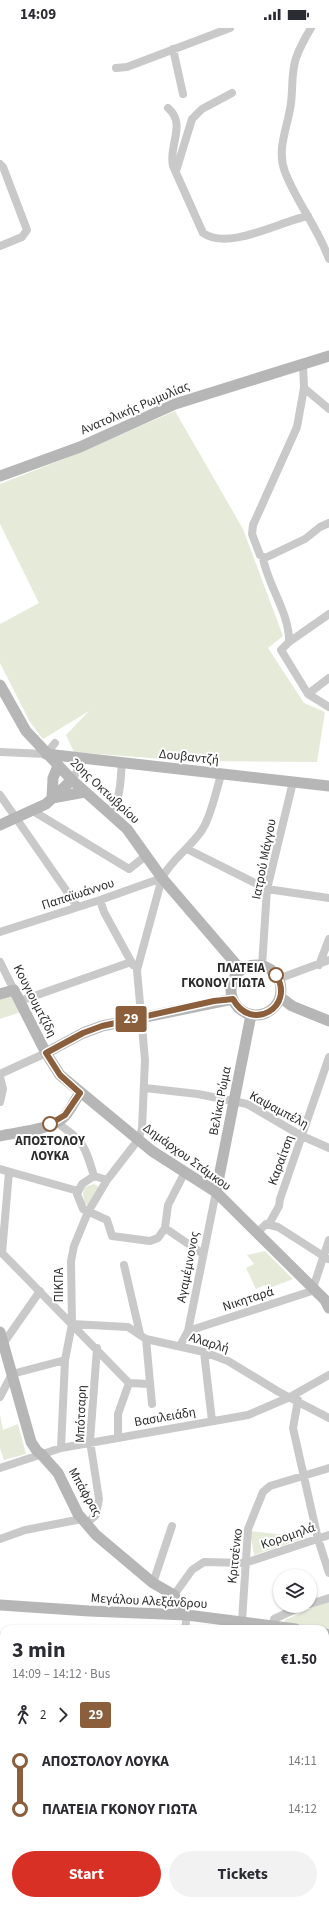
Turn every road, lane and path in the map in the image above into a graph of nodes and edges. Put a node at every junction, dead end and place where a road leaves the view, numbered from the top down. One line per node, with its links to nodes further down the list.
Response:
1 (230, 28): 3 (street)
2 (311, 28): 10 (street)
3 (174, 49): 4 (street); 6 (street)
4 (116, 68)
5 (232, 93): 9 (street)
6 (183, 94)
7 (168, 108): 9 (street)
8 (0, 164): 11 (street)
9 (176, 173): 10 (street)
10 (308, 216): 12 (street)
11 (0, 246)
12 (329, 259)
13 (329, 356): 14 (street, Ανατολικής Ρωμυλίας)
14 (303, 365): 15 (street); 17 (street, Ανατολικής Ρωμυλίας)
15 (304, 388): 16 (street); 19 (street)
16 (329, 409)
17 (0, 476)
18 (329, 524): 19 (street)
19 (264, 558): 21 (street)
20 (329, 614): 21 (street)
21 (289, 642): 24 (street)
22 (329, 678): 24 (street)
23 (0, 686): 28 (street, 20ης Οκτωβρίου)
24 (308, 694): 25 (street)
25 (329, 707)
26 (55, 744): 28 (street)
27 (0, 752): 28 (street)
28 (46, 754): 29 (street, Δουβαντζή); 31 (street, 20ης Οκτωβρίου)
29 (84, 759): 30 (street, Δουβαντζή); 33 (street)
30 (122, 764): 32 (street, Δουβαντζή); 40 (street)
31 (58, 766): 33 (street, 20ης Οκτωβρίου); 38 (street)
32 (221, 775): 34 (street, Δουβαντζή); 43 (street)
33 (72, 780): 36 (street, 20ης Οκτωβρίου); 38 (street)
34 (293, 782): 35 (street, Δουβαντζή); 46 (street, Ιατρού Μάγγου)
35 (329, 786)
36 (85, 792): 38 (street); 40 (street, 20ης Οκτωβρίου)
37 (0, 795): 41 (street)
38 (52, 798): 39 (street)
39 (32, 811): 41 (street); 44 (street)
40 (108, 811): 44 (street, 20ης Οκτωβρίου)
41 (15, 818): 42 (street); 49 (street)
42 (0, 825)
43 (187, 849): 45 (street); 46 (street)
44 (147, 855): 45 (street, 20ης Οκτωβρίου)
45 (162, 878): 48 (street, Παπαϊωάννου); 57 (street); 58 (street, 20ης Οκτωβρίου)
46 (267, 890): 47 (street); 56 (street, Ιατρού Μάγγου)
47 (329, 898)
48 (100, 900): 49 (street, Παπαϊωάννου); 54 (street)
49 (77, 906): 50 (street, Παπαϊωάννου)
50 (0, 932)
51 (329, 939): 55 (street)
52 (329, 960): 55 (street)
53 (0, 962): 60 (street, Κουγιουμτζίδη)
54 (131, 962): 57 (street); 64 (street)
55 (319, 965): 59 (street)
56 (262, 966): 58 (street); 59 (street)
57 (137, 970): 66 (street)
58 (241, 970): 63 (street)
59 (278, 979): 62 (street)
60 (14, 990): 61 (street); 64 (street, Κουγιουμτζίδη)
61 (0, 994)
62 (280, 997): 65 (street); 67 (street)
63 (233, 999): 65 (street); 66 (street)
64 (20, 1001): 68 (street, Κουγιουμτζίδη)
65 (251, 1015): 73 (street, Βελίκα Ρώμα)
66 (141, 1016): 68 (street); 71 (street)
67 (329, 1021)
68 (46, 1053): 70 (street); 72 (street, Κουγιουμτζίδη)
69 (329, 1059): 77 (street, Καραίτση)
70 (0, 1076): 74 (street)
71 (145, 1088): 73 (street, Καψαμπέλη); 78 (street)
72 (80, 1093): 75 (street); 78 (street, Δημάρχου Στάμκου)
73 (234, 1100): 77 (street, Καψαμπέλη); 86 (street, Βελίκα Ρώμα)
74 (0, 1102)
75 (56, 1122): 76 (street); 83 (street)
76 (0, 1136)
77 (302, 1136): 79 (street, Καψαμπέλη); 88 (street, Καραίτση)
78 (138, 1140): 82 (street, Δημάρχου Στάμκου); 84 (street, ΠΙΚΠΑ)
79 (329, 1148)
80 (0, 1169): 81 (street)
81 (9, 1172): 85 (street); 92 (street)
82 (185, 1172): 86 (street, Δημάρχου Στάμκου); 89 (street)
83 (94, 1176): 84 (street); 85 (street)
84 (107, 1180): 87 (street, ΠΙΚΠΑ)
85 (78, 1191): 87 (street)
86 (216, 1192): 90 (street, Δημάρχου Στάμκου); 93 (street, Αγαμέμνονος)
87 (88, 1212): 89 (street); 99 (street, ΠΙΚΠΑ)
88 (267, 1224): 90 (street, Καραίτση); 94 (street)
89 (165, 1228): 93 (street)
90 (257, 1233): 96 (street, Δημάρχου Στάμκου)
91 (329, 1240): 94 (street)
92 (1, 1253): 97 (street)
93 (203, 1254): 100 (street, Αγαμέμνονος)
94 (327, 1258): 96 (street)
95 (124, 1265): 102 (street)
96 (315, 1290): 98 (street, Δημάρχου Στάμκου); 100 (street, Νικηταρά)
97 (40, 1291): 99 (street); 101 (street)
98 (328, 1302)
99 (72, 1324): 102 (street, Αλαρλή); 104 (street); 106 (street, ΠΙΚΠΑ)
100 (188, 1331): 103 (street, Αγαμέμνονος)
101 (1, 1335): 107 (street, Μπάφρας)
102 (143, 1336): 103 (street, Αλαρλή); 110 (street)
103 (180, 1346): 105 (street, Αλαρλή)
104 (97, 1348): 109 (street); 117 (street, Μπότσαρη)
105 (204, 1352): 112 (street, Αλαρλή); 115 (street)
106 (65, 1360): 107 (street); 118 (street, ΠΙΚΠΑ)
107 (12, 1374): 111 (street); 119 (street, Μπάφρας)
108 (329, 1375): 112 (street, Βασιλειάδη)
109 (129, 1383): 110 (street); 116 (street)
110 (149, 1384): 113 (street)
111 (0, 1397)
112 (294, 1399): 114 (street, Αλαρλή); 115 (street, Βασιλειάδη); 122 (street)
113 (152, 1404)
114 (329, 1418)
115 (212, 1421): 116 (street, Βασιλειάδη)
116 (118, 1438): 117 (street, Βασιλειάδη)
117 (90, 1441): 118 (street, Βασιλειάδη); 123 (street, Μπότσαρη)
118 (61, 1448): 119 (street, Βασιλειάδη)
119 (41, 1454): 120 (street, Βασιλειάδη); 123 (street, Μπάφρας)
120 (0, 1468)
121 (329, 1468): 122 (street, Κριτσένκο)
122 (303, 1476): 126 (street); 128 (street, Κριτσένκο)
123 (84, 1522): 127 (street); 130 (street, Μπάφρας)
124 (172, 1526): 130 (street)
125 (329, 1535): 126 (street, Κορομηλά)
126 (318, 1539): 128 (street, Κορομηλά); 129 (street)
127 (0, 1540)
128 (245, 1563): 131 (street, Κορομηλά); 137 (street, Κριτσένκο)
129 (329, 1573)
130 (153, 1583): 131 (street, Μπάφρας)
131 (174, 1595): 136 (street)
132 (329, 1598): 133 (street)
133 (317, 1602)
134 (0, 1605): 136 (street, Μεγάλου Αλεξάνδρου)
135 (287, 1613): 139 (street)
136 (187, 1615): 137 (street, Μεγάλου Αλεξάνδρου); 138 (street)
137 (238, 1624): 139 (street, Μεγάλου Αλεξάνδρου)
138 (186, 1625)
139 (273, 1625)

